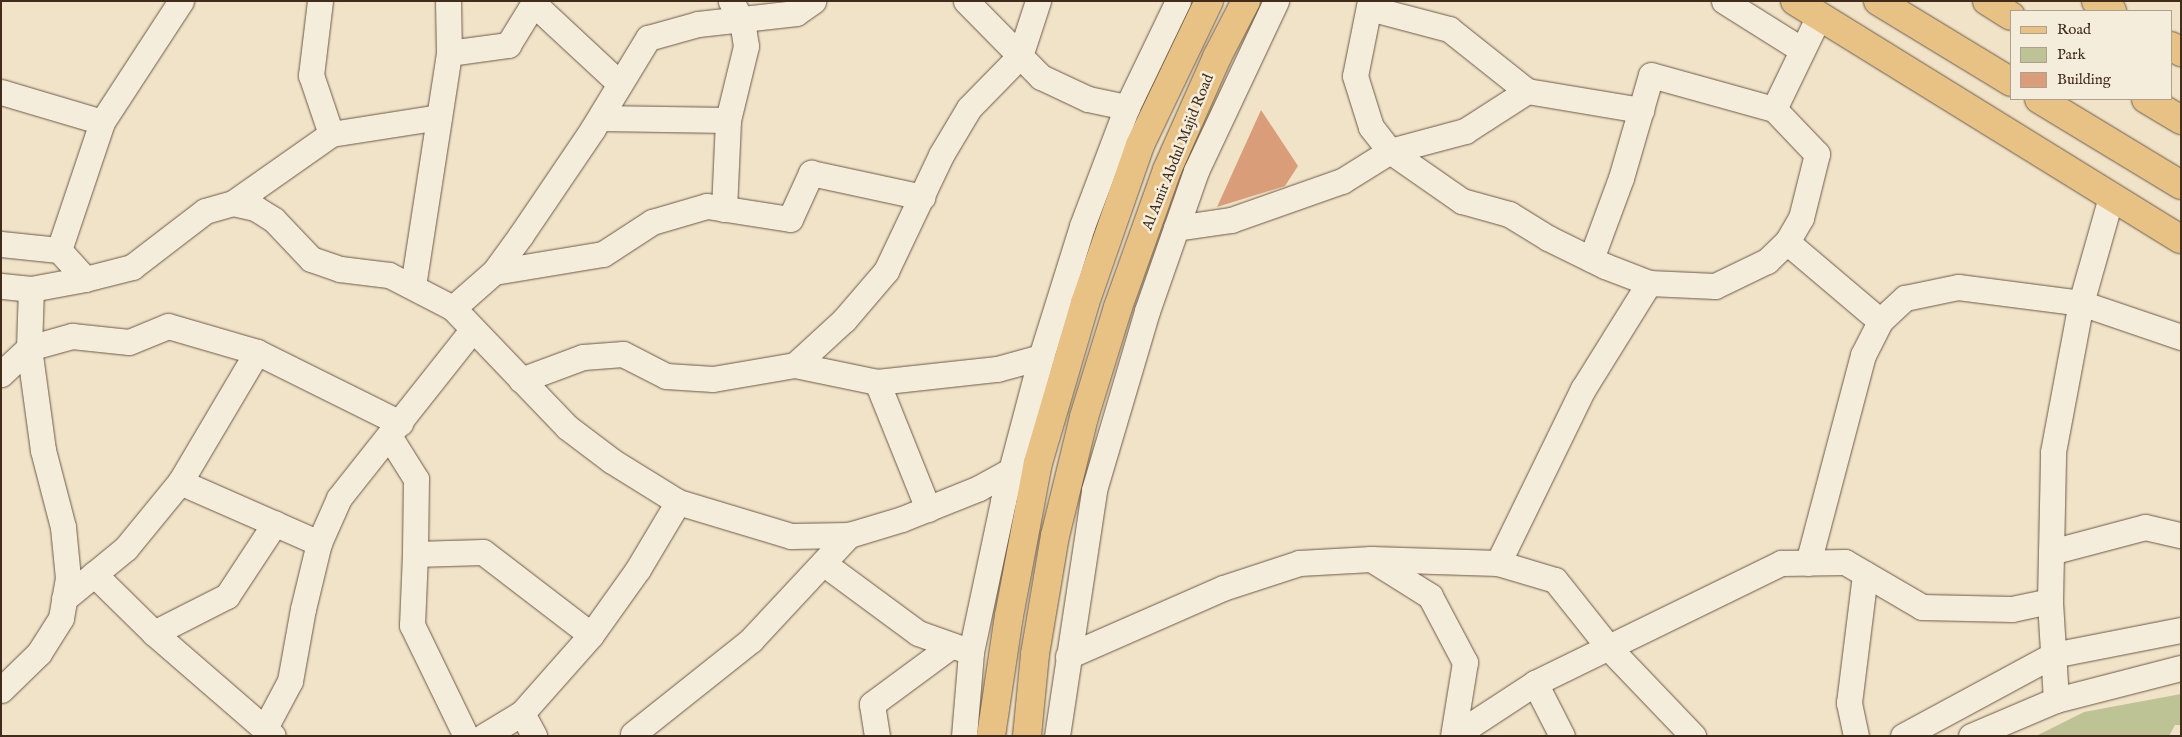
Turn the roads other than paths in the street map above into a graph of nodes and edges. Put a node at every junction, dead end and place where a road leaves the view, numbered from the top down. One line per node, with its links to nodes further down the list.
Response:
1 (181, 1): 38 (street)
2 (320, 1): 39 (street)
3 (448, 1): 23 (street)
4 (813, 1): 19 (street)
5 (966, 1): 24 (street)
6 (1038, 1): 24 (street)
7 (1178, 1): 31 (street)
8 (1209, 1): 108 (main road)
9 (1246, 1): 109 (main road, Al Amir Abdul Majid Road)
10 (1276, 1): 46 (street)
11 (1724, 1): 22 (street)
12 (1795, 1): 21 (main road)
13 (1878, 1): 25 (main road)
14 (1987, 1): 20 (main road)
15 (2096, 1): 18 (main road)
16 (534, 3): 23 (street); 26 (street)
17 (1370, 5): 27 (street); 40 (street)
18 (2110, 10)
19 (736, 11): 26 (street); 36 (street)
20 (2010, 15)
21 (1819, 16): 22 (street); 43 (main road)
22 (1802, 50): 32 (street)
23 (449, 53): 34 (street)
24 (1020, 56): 31 (street); 42 (street)
25 (2010, 81)
26 (620, 84): 35 (street)
27 (1527, 91): 33 (street); 40 (street)
28 (1, 92): 38 (street)
29 (2041, 100): 41 (main road)
30 (2148, 100): 37 (main road)
31 (1127, 107): 65 (street)
32 (1774, 109): 33 (street); 48 (street)
33 (1641, 110): 51 (street)
34 (439, 117): 39 (street); 56 (street)
35 (600, 118): 36 (street); 52 (street)
36 (728, 120): 45 (street)
37 (2181, 120)
38 (102, 122): 50 (street)
39 (331, 134): 44 (street)
40 (1390, 151): 46 (street); 51 (street)
41 (2181, 185)
42 (922, 197): 45 (street); 66 (street)
43 (2111, 197): 47 (main road); 58 (street)
44 (233, 203): 53 (street); 56 (street)
45 (724, 209): 52 (street)
46 (1176, 228): 95 (street)
47 (2181, 239)
48 (1787, 242): 54 (street); 60 (street)
49 (1, 244): 50 (street)
50 (59, 250): 53 (street)
51 (1591, 259): 54 (street)
52 (494, 272): 59 (street)
53 (85, 279): 57 (street)
54 (1649, 283): 83 (street)
55 (1, 286): 57 (street)
56 (413, 286): 59 (street)
57 (31, 289): 63 (street)
58 (2081, 303): 60 (street); 62 (street); 79 (street)
59 (453, 308): 61 (street)
60 (1880, 321): 84 (street)
61 (472, 330): 68 (street); 70 (street)
62 (2181, 338)
63 (29, 348): 64 (street); 67 (street); 87 (street)
64 (257, 352): 70 (street); 72 (street)
65 (1041, 356): 69 (street); 71 (street)
66 (795, 365): 68 (street); 69 (street)
67 (1, 374)
68 (521, 380): 73 (street)
69 (877, 382): 74 (street)
70 (395, 430): 78 (street); 80 (street)
71 (1011, 470): 74 (street); 93 (street)
72 (180, 482): 75 (street); 85 (street)
73 (678, 502): 76 (street); 91 (street)
74 (928, 509): 76 (street)
75 (275, 524): 78 (street); 90 (street)
76 (849, 535): 82 (street)
77 (2181, 535): 79 (street)
78 (320, 543): 101 (street)
79 (2051, 552): 88 (street)
80 (415, 554): 91 (street); 103 (street)
81 (1371, 559): 83 (street); 95 (street); 111 (street)
82 (823, 563): 93 (street); 102 (street)
83 (1498, 563): 92 (street)
84 (1808, 563): 86 (street); 92 (street)
85 (94, 574): 87 (street); 90 (street)
86 (1865, 574): 88 (street); 114 (street)
87 (64, 599): 98 (street)
88 (2050, 601): 94 (street)
89 (2181, 630): 94 (street)
90 (154, 633): 101 (street)
91 (591, 635): 100 (street)
92 (1609, 648): 97 (street); 113 (street)
93 (962, 649): 106 (street); 107 (street)
94 (2053, 655): 99 (street); 115 (street)
95 (1068, 656): 110 (street)
96 (2181, 668): 99 (street)
97 (1534, 683): 111 (street); 112 (street)
98 (1, 690)
99 (2056, 700): 116 (street)
100 (522, 714): 104 (street); 105 (street)
101 (269, 732)
102 (633, 734)
103 (466, 736)
104 (484, 736)
105 (534, 736)
106 (877, 736)
107 (964, 736)
108 (991, 736)
109 (1027, 736)
110 (1057, 736)
111 (1453, 736)
112 (1562, 736)
113 (1693, 736)
114 (1856, 736)
115 (1903, 736)
116 (1971, 736)

